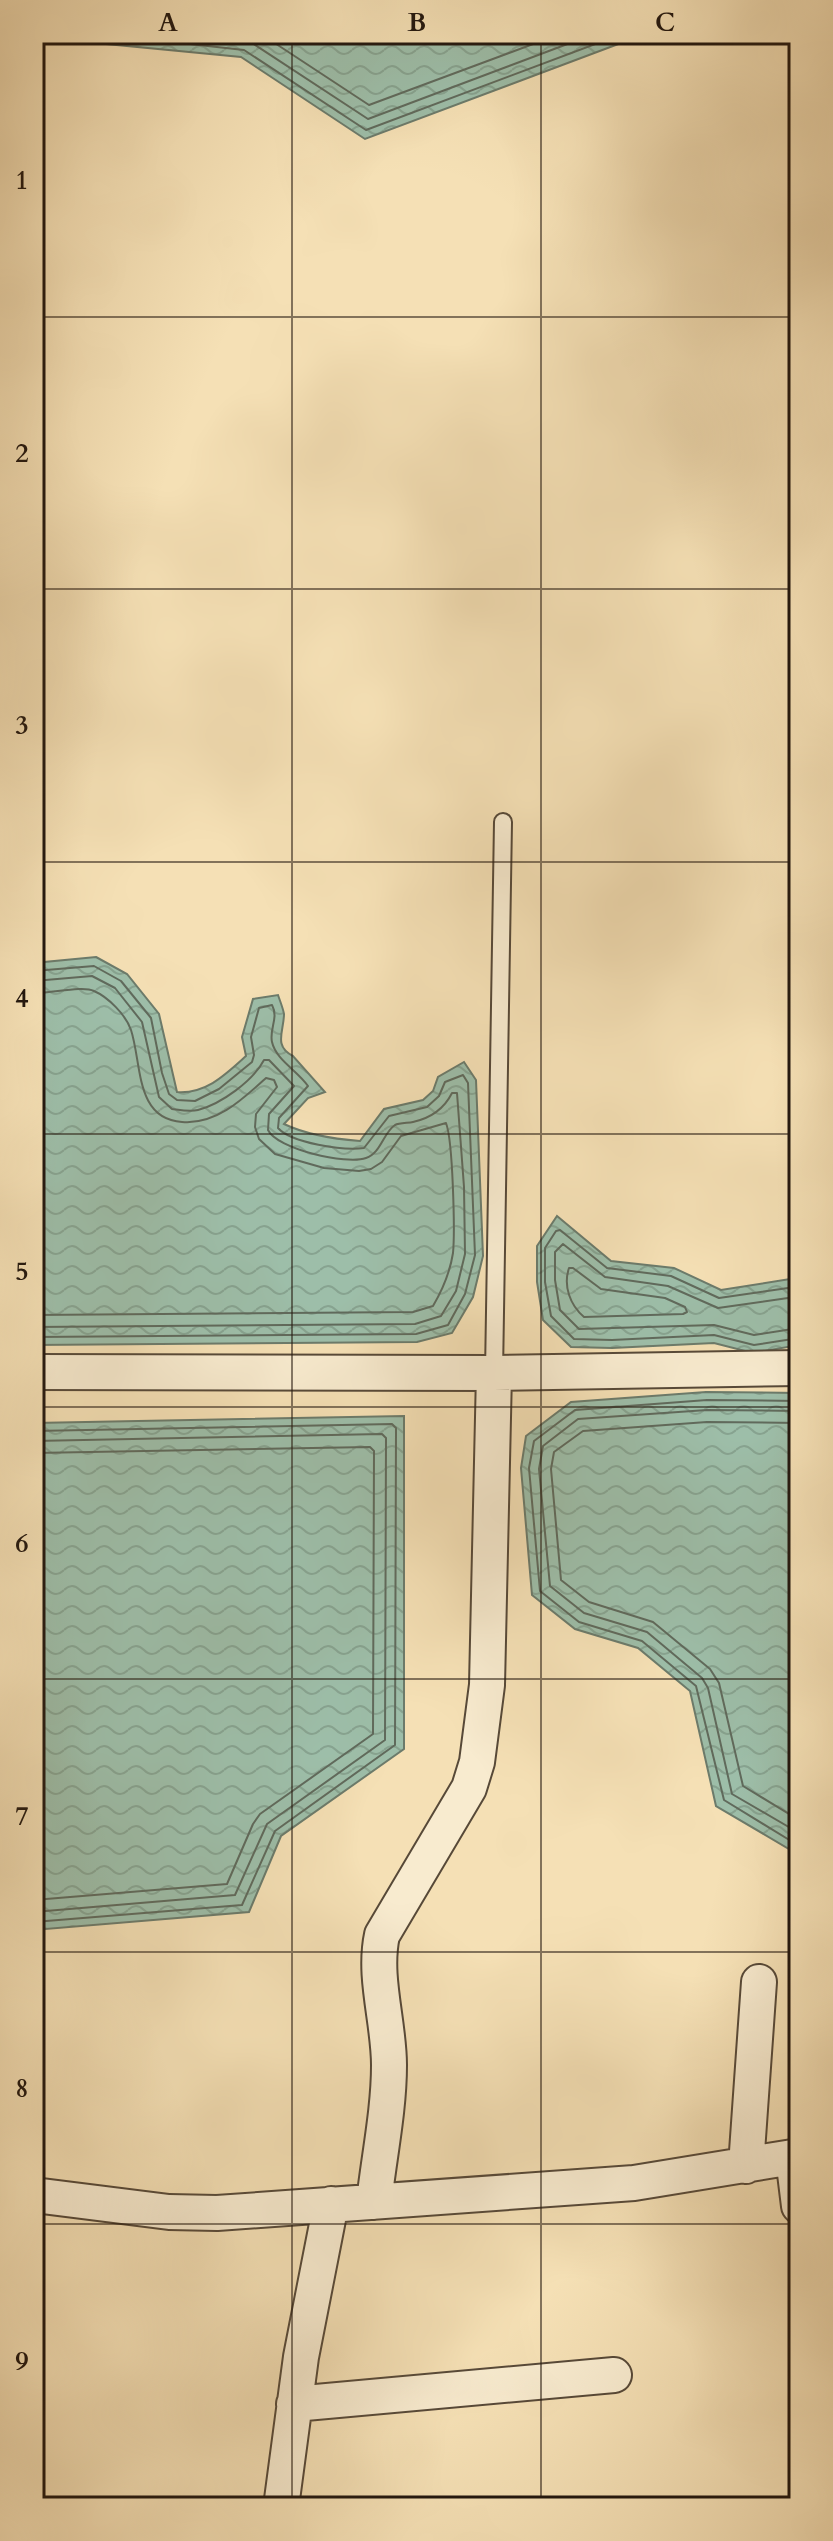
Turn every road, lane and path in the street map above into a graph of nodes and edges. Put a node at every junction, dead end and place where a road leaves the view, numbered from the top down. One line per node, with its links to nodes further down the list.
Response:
1 (503, 822): 4 (lane)
2 (799, 1368): 4 (street)
3 (34, 1372): 4 (street)
4 (494, 1373): 9 (street)
5 (759, 1982): 7 (street)
6 (796, 2157): 7 (street); 11 (street)
7 (746, 2166): 9 (street)
8 (34, 2195): 10 (street)
9 (374, 2202): 10 (street)
10 (331, 2204): 13 (street)
11 (799, 2206)
12 (614, 2375): 13 (street)
13 (294, 2404): 14 (street)
14 (281, 2507)

